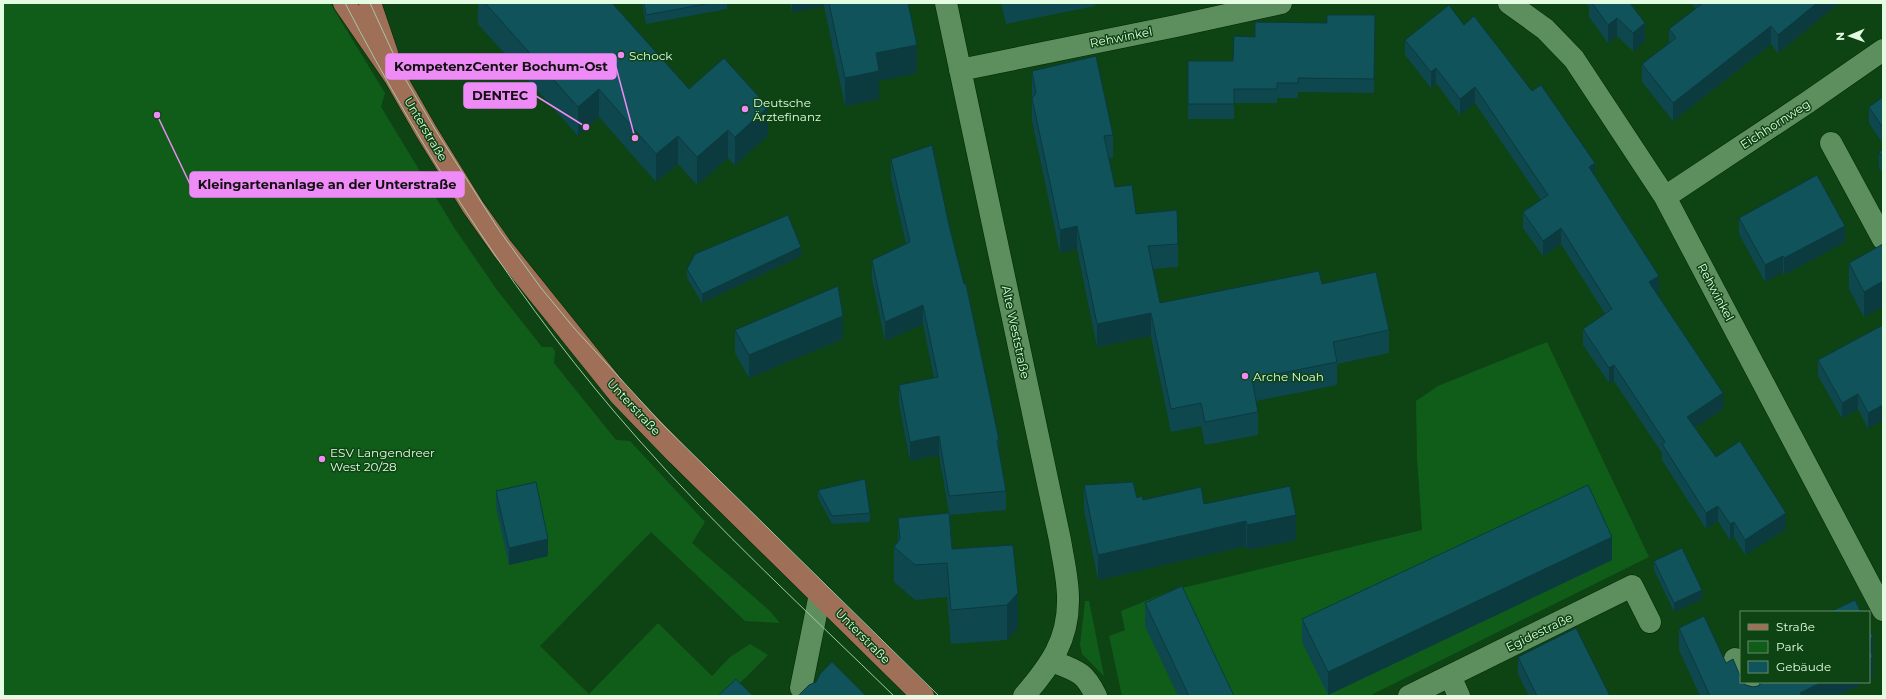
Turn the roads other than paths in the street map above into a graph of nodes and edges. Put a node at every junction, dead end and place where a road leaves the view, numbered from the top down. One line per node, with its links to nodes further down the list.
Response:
1 (344, 3): 8 (main road, Unterstraße)
2 (370, 3): 8 (main road, Unterstraße)
3 (946, 3): 7 (street, Alte Weststraße)
4 (1281, 3): 7 (street, Rehwinkel)
5 (1510, 3): 10 (street, Rehwinkel)
6 (1883, 50): 10 (street, Eichhornweg)
7 (960, 70): 15 (street, Alte Weststraße)
8 (395, 77): 12 (main road, Unterstraße)
9 (1830, 143): 11 (street)
10 (1665, 197): 13 (street, Rehwinkel)
11 (1883, 239)
12 (820, 594): 18 (street); 19 (main road, Unterstraße)
13 (1883, 610)
14 (1650, 622): 16 (street, Egidestraße)
15 (1052, 661): 20 (street, Alte Weststraße); 21 (street)
16 (1450, 676): 22 (street, Egidestraße); 23 (street)
17 (1746, 683): 24 (street)
18 (801, 693)
19 (923, 696)
20 (1024, 696)
21 (1096, 696)
22 (1409, 696)
23 (1459, 696)
24 (1753, 696)

